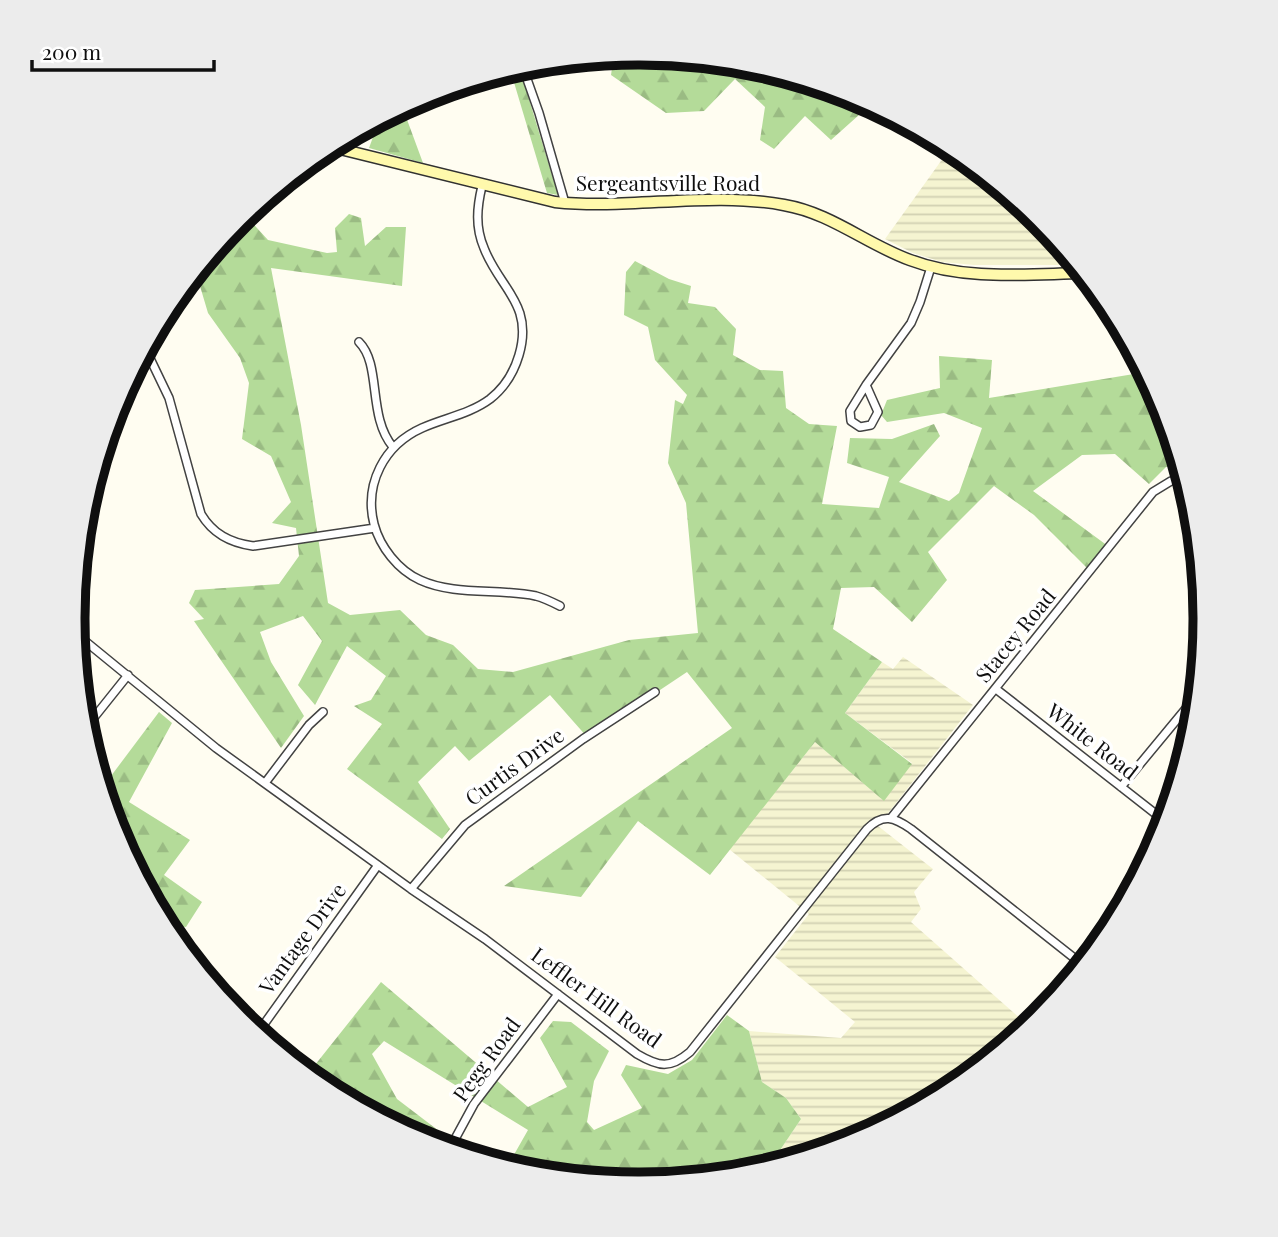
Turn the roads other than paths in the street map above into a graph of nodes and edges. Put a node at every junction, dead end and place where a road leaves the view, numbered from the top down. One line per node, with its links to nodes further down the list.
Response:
1 (526, 76): 4 (street)
2 (344, 150): 3 (main road, Sergeantsville Road)
3 (482, 186): 4 (main road, Sergeantsville Road); 10 (street)
4 (565, 203): 5 (main road, Sergeantsville Road)
5 (931, 267): 6 (main road, Sergeantsville Road); 9 (street)
6 (1072, 273)
7 (359, 342): 10 (street)
8 (150, 359): 12 (street)
9 (866, 385): 9 (street)
10 (393, 447): 12 (street)
11 (1171, 481): 16 (street, Stacey Road)
12 (375, 528): 13 (street)
13 (561, 606)
14 (86, 641): 15 (street, Leffler Hill Road)
15 (128, 675): 20 (street); 21 (street, Leffler Hill Road)
16 (996, 689): 22 (street, White Road); 24 (street, Stacey Road)
17 (655, 692): 26 (street, Curtis Drive)
18 (1185, 710): 22 (street)
19 (323, 712): 21 (street)
20 (94, 717)
21 (265, 783): 25 (street, Leffler Hill Road)
22 (1121, 787): 23 (street, White Road)
23 (1156, 815)
24 (892, 817): 27 (street); 28 (street, Leffler Hill Road)
25 (378, 865): 26 (street, Leffler Hill Road); 29 (street, Vantage Drive)
26 (411, 889): 28 (street, Leffler Hill Road)
27 (1075, 959)
28 (558, 994): 30 (street, Pegg Road)
29 (263, 1025)
30 (454, 1140)

